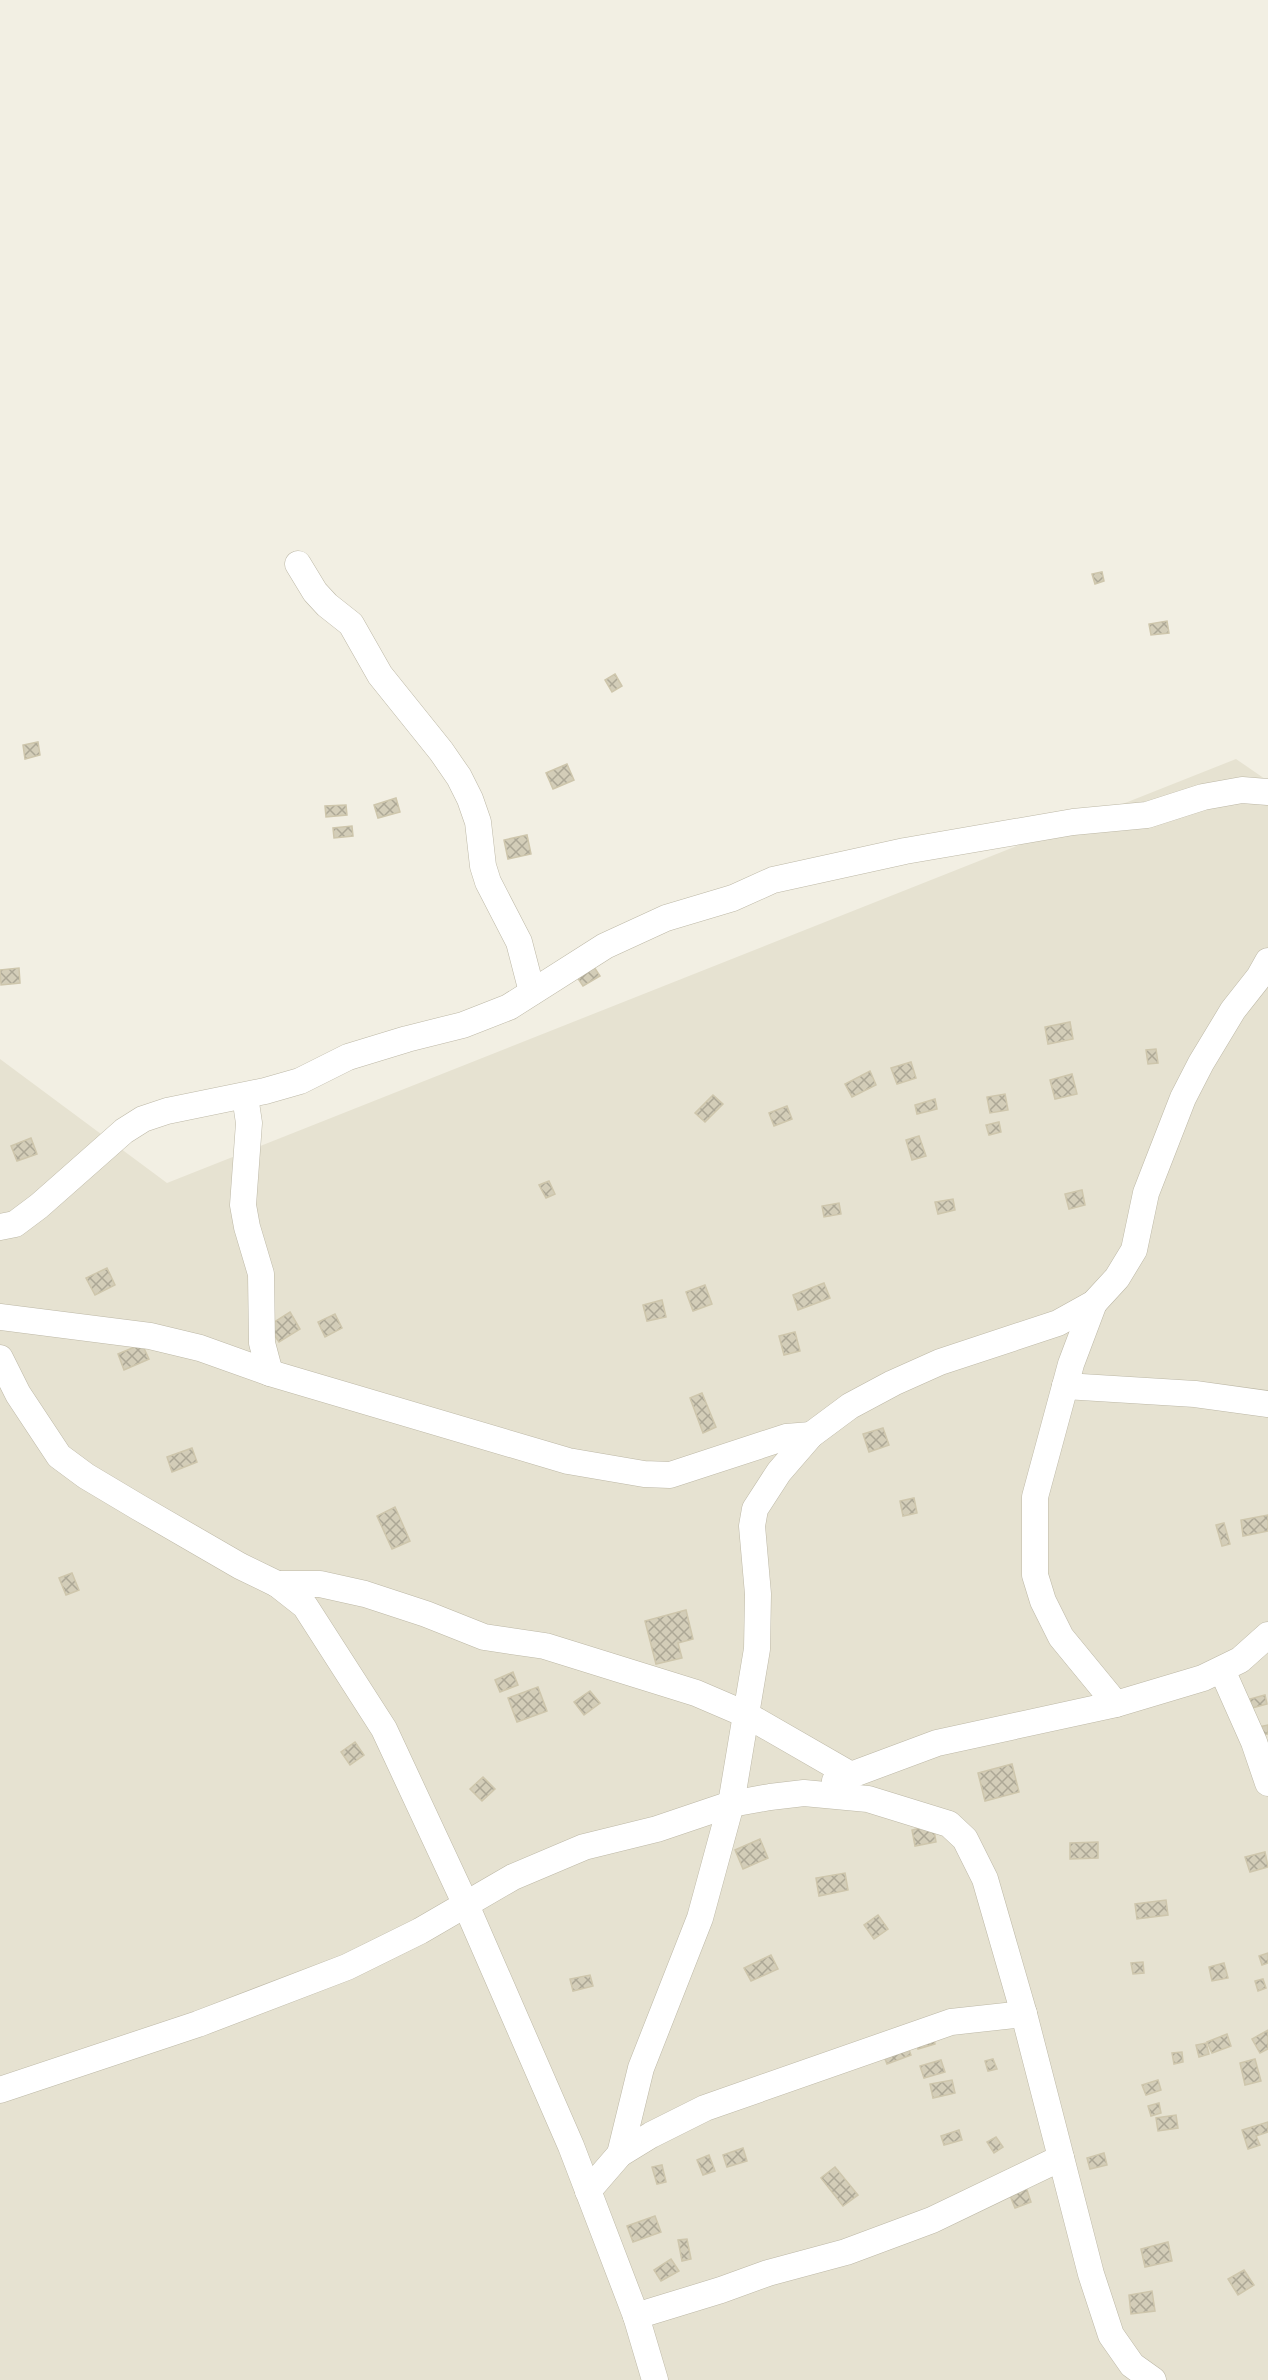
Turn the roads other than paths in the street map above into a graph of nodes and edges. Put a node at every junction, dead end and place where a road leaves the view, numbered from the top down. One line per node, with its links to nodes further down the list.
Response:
1 (298, 564): 4 (street)
2 (1268, 792): 4 (street)
3 (1268, 961): 7 (street)
4 (532, 992): 5 (street)
5 (245, 1096): 6 (street); 10 (street)
6 (0, 1227)
7 (1094, 1303): 11 (street); 13 (street)
8 (0, 1317): 10 (street)
9 (0, 1358): 14 (street)
10 (270, 1373): 13 (street)
11 (1065, 1386): 12 (street); 17 (street)
12 (1268, 1404)
13 (811, 1435): 18 (street)
14 (277, 1584): 18 (street); 23 (street)
15 (1268, 1635): 16 (street)
16 (1222, 1670): 17 (street); 20 (street)
17 (1116, 1704): 19 (street)
18 (745, 1714): 19 (street); 22 (street)
19 (851, 1775): 21 (street)
20 (1268, 1783)
21 (804, 1793): 22 (street); 24 (street)
22 (731, 1804): 23 (street); 26 (street)
23 (466, 1905): 25 (street); 28 (street)
24 (1024, 2014): 26 (street); 27 (street)
25 (0, 2091)
26 (620, 2154): 28 (street)
27 (1061, 2158): 29 (street); 31 (street)
28 (588, 2191): 29 (street)
29 (636, 2316): 30 (street)
30 (655, 2380)
31 (1153, 2380)

